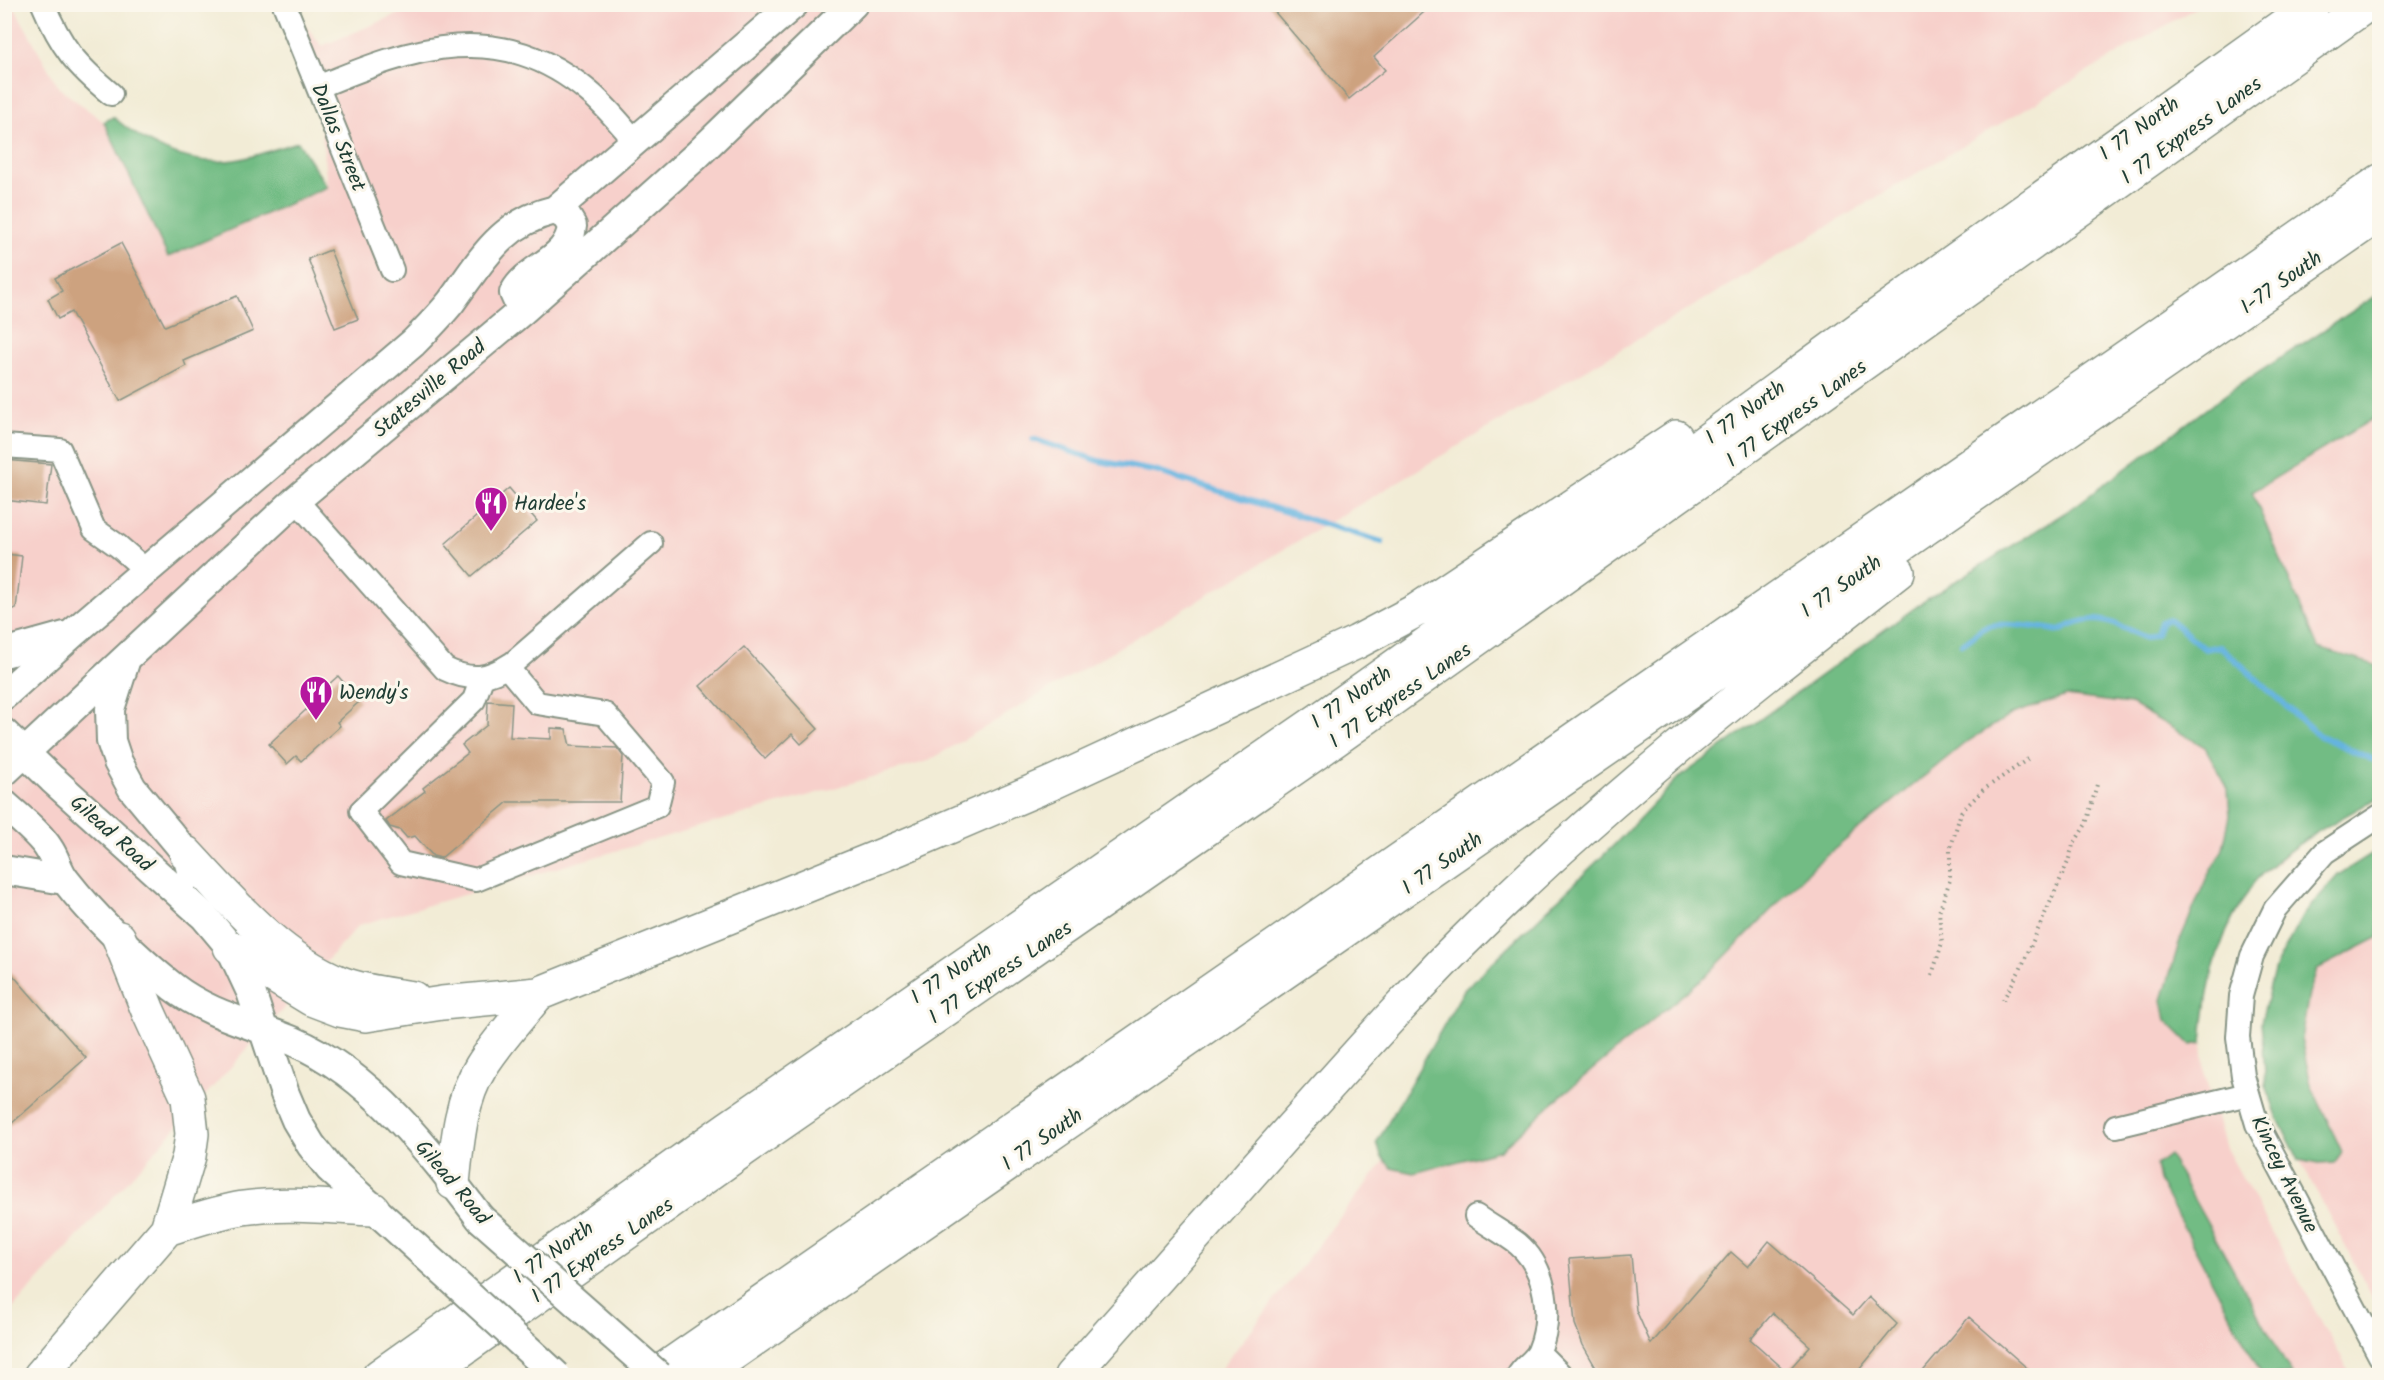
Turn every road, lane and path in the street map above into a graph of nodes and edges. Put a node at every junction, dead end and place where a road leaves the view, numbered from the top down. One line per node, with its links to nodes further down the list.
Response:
1 (44, 4): 8 (street)
2 (284, 4): 7 (street, Dallas Street)
3 (794, 4): 9 (main road)
4 (854, 4): 14 (main road, Statesville Road)
5 (2313, 4): 15 (highway, I 77 North)
6 (2367, 4): 54 (highway, I 77 Express Lanes)
7 (318, 87): 9 (street); 13 (street, Dallas Street)
8 (111, 94)
9 (636, 142): 11 (main road)
10 (2379, 181): 56 (highway)
11 (555, 210): 14 (main road); 20 (main road)
12 (2379, 214): 16 (highway, I-77 South)
13 (392, 270)
14 (522, 310): 18 (main road, Statesville Road)
15 (1860, 328): 40 (highway); 53 (highway, I 77 North)
16 (2182, 350): 58 (highway, I 77 South); 59 (highway)
17 (4, 446): 20 (street)
18 (296, 500): 23 (main road, Statesville Road); 25 (street)
19 (651, 543): 24 (street)
20 (147, 571): 21 (main road)
21 (73, 633): 22 (main road); 26 (main road)
22 (4, 653)
23 (126, 661): 29 (main road, Statesville Road); 33 (main road)
24 (507, 667): 25 (street); 25 (street)
25 (482, 678)
26 (4, 695)
27 (4, 733): 29 (main road, Gilead Road)
28 (2028, 759): 39 (path)
29 (15, 763): 36 (main road, Gilead Road)
30 (2098, 781): 41 (path)
31 (4, 804): 35 (main road, Gilead Road)
32 (2379, 816): 44 (street, Kincey Avenue)
33 (186, 853): 36 (main road); 42 (highway)
34 (4, 870): 35 (main road)
35 (64, 880): 37 (main road, Gilead Road)
36 (204, 916): 38 (main road, Gilead Road)
37 (119, 938): 43 (main road, Gilead Road); 49 (highway)
38 (230, 947): 42 (highway); 43 (main road, Gilead Road)
39 (1932, 975)
40 (538, 994): 42 (highway); 46 (highway)
41 (2002, 1000)
42 (442, 1003)
43 (262, 1031): 46 (main road, Gilead Road); 47 (main road, Gilead Road)
44 (2248, 1094): 45 (street); 51 (street, Kincey Avenue)
45 (2116, 1126)
46 (453, 1183): 57 (main road, Gilead Road, bridge)
47 (373, 1209): 49 (highway); 55 (main road, Gilead Road, bridge)
48 (1476, 1216): 50 (street)
49 (167, 1229): 52 (highway)
50 (1539, 1353): 60 (street); 61 (street)
51 (2379, 1356)
52 (40, 1376)
53 (380, 1376)
54 (425, 1376)
55 (556, 1376)
56 (654, 1376)
57 (659, 1376)
58 (701, 1376)
59 (1071, 1376)
60 (1518, 1376)
61 (1562, 1376)

